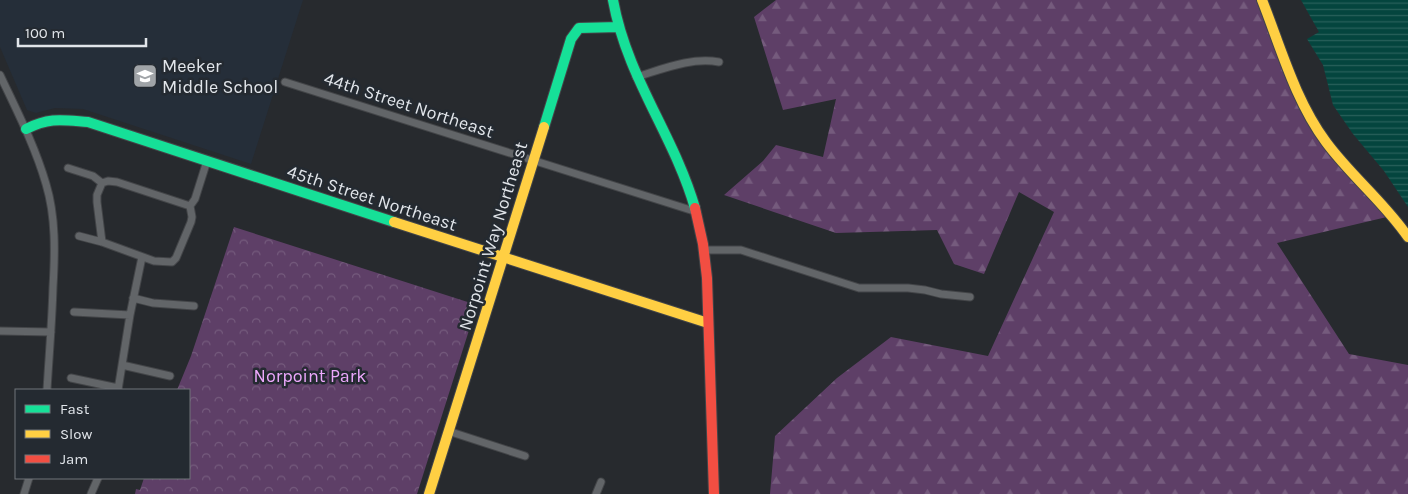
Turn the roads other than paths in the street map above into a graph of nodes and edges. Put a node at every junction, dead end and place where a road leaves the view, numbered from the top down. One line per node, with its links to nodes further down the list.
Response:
1 (613, 0): 3 (street)
2 (1262, 0): 16 (street)
3 (619, 27): 6 (street); 9 (street, Norpoint Way Northeast)
4 (719, 62): 6 (street)
5 (0, 75): 8 (street)
6 (636, 77): 14 (street)
7 (285, 82): 9 (street, 44th Street Northeast)
8 (26, 130): 10 (street, 45th Street Northeast); 28 (street)
9 (533, 160): 14 (street, 44th Street Northeast); 20 (street, Norpoint Way Northeast)
10 (207, 161): 13 (street); 20 (street, 45th Street Northeast)
11 (68, 168): 12 (street)
12 (102, 182): 13 (street); 17 (street)
13 (190, 206): 19 (street)
14 (697, 212): 18 (street)
15 (79, 236): 17 (street)
16 (1408, 237)
17 (102, 242): 19 (street)
18 (705, 250): 21 (street); 26 (street)
19 (142, 257): 22 (street)
20 (503, 257): 26 (street, 45th Street Northeast); 34 (street, Norpoint Way Northeast)
21 (970, 297)
22 (133, 298): 23 (street); 25 (street)
23 (194, 306)
24 (74, 312): 25 (street)
25 (130, 315): 29 (street)
26 (708, 323): 43 (street)
27 (0, 331): 28 (street)
28 (52, 332): 32 (street)
29 (122, 365): 30 (street); 33 (street)
30 (170, 376)
31 (71, 378): 33 (street)
32 (47, 389)
33 (118, 389)
34 (448, 431): 35 (street); 41 (street, Norpoint Way Northeast)
35 (524, 456)
36 (30, 479): 39 (street)
37 (98, 479): 40 (street)
38 (600, 482): 42 (street)
39 (24, 494)
40 (91, 494)
41 (429, 494)
42 (596, 494)
43 (714, 494)

